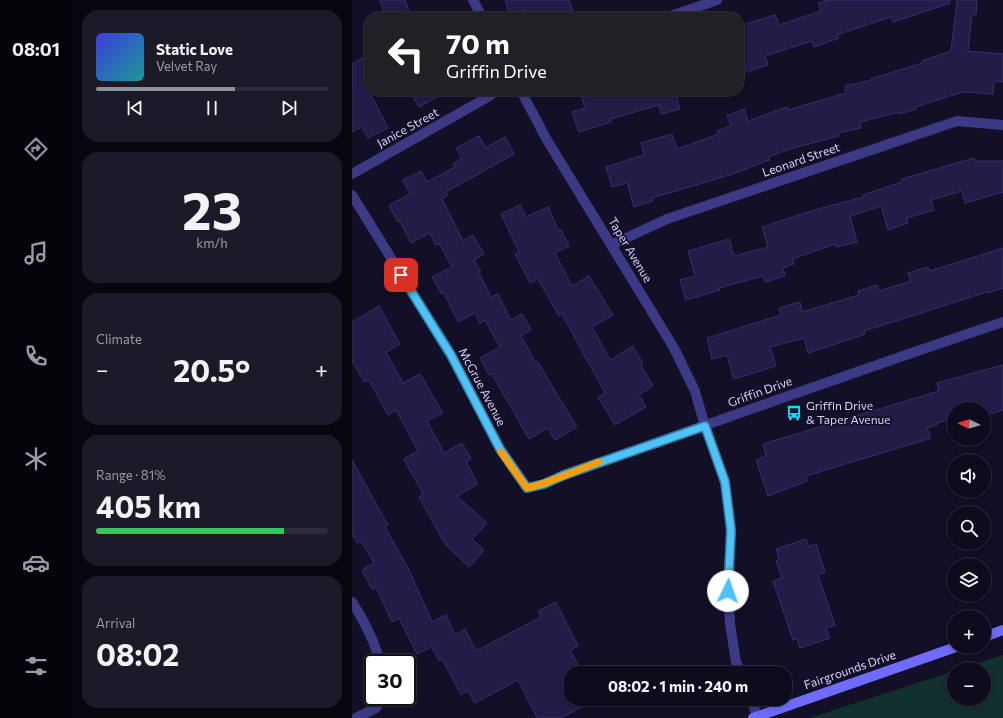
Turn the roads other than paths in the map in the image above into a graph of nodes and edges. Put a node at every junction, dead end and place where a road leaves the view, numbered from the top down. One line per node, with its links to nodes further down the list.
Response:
1 (473, 0): 3 (street)
2 (717, 0): 4 (street)
3 (479, 12)
4 (682, 12)
5 (489, 96): 8 (street, Janice Street)
6 (524, 96): 10 (street, Taper Avenue)
7 (1003, 126): 10 (street, Leonard Street)
8 (352, 174)
9 (352, 195): 13 (street, McGrue Avenue)
10 (611, 245): 12 (street, Taper Avenue)
11 (1003, 322): 12 (street, Griffin Drive)
12 (705, 426): 13 (street, Griffin Drive); 19 (street, Taper Avenue)
13 (527, 488)
14 (352, 602): 18 (street)
15 (1003, 630): 16 (main road)
16 (991, 634)
17 (947, 650): 22 (main road, Fairgrounds Drive)
18 (378, 654)
19 (738, 666)
20 (377, 706): 23 (street)
21 (753, 706): 22 (street)
22 (756, 717)
23 (356, 718)

